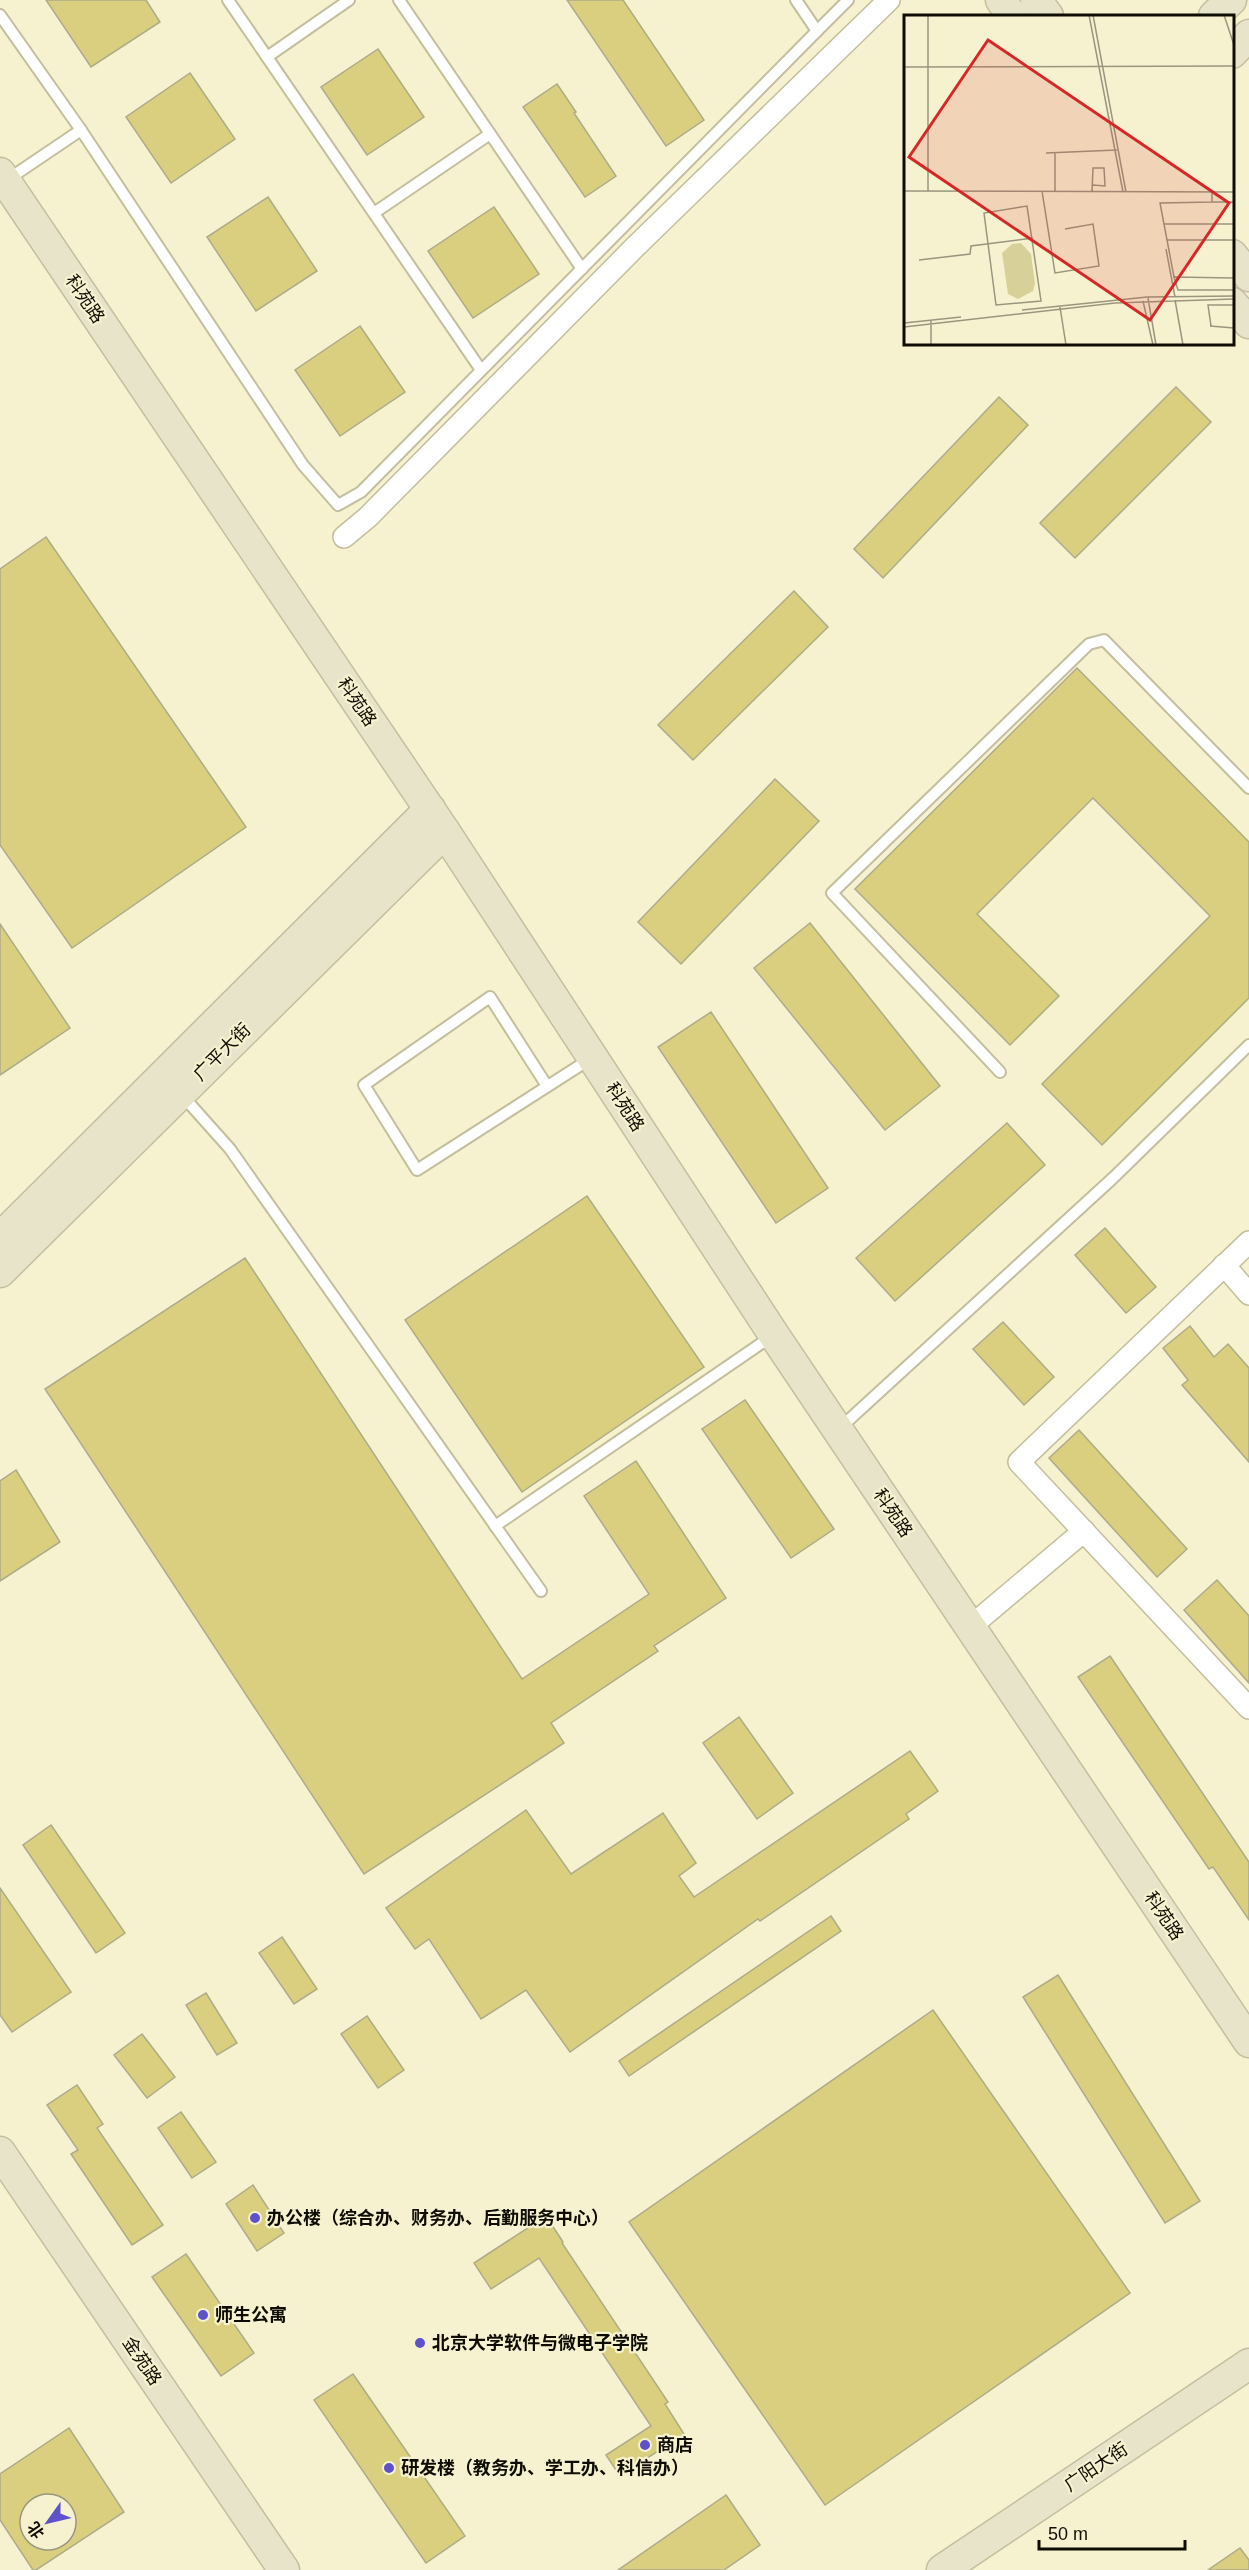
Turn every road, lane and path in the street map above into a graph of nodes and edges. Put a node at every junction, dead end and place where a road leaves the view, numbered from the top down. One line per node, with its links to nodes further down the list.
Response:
1 (228, 0): 17 (lane)
2 (349, 0): 17 (lane)
3 (399, 0): 19 (lane)
4 (796, 0): 14 (lane)
5 (848, 0): 14 (lane)
6 (889, 0): 28 (street)
7 (1001, 0): 11 (street)
8 (1036, 0): 12 (street)
9 (1231, 0): 13 (street)
10 (0, 15): 18 (lane)
11 (1011, 15)
12 (1047, 15)
13 (1215, 15)
14 (817, 32): 23 (lane)
15 (1249, 35): 16 (street)
16 (1234, 52)
17 (267, 57): 21 (lane)
18 (81, 130): 20 (lane); 27 (lane)
19 (490, 134): 21 (lane); 23 (lane)
20 (3, 177): 30 (street, 科苑路)
21 (374, 213): 27 (lane)
22 (1234, 256): 24 (street)
23 (582, 269): 27 (lane)
24 (1249, 276)
25 (1234, 304): 26 (street)
26 (1249, 323)
27 (481, 370)
28 (344, 537)
29 (1249, 788): 33 (lane)
30 (437, 821): 32 (street, 科苑路); 34 (street, 广平大街)
31 (1249, 1045): 42 (lane)
32 (593, 1058): 35 (lane); 41 (street, 科苑路)
33 (1000, 1072)
34 (172, 1085): 36 (street, 广平大街); 39 (street, 广平大街); 43 (lane)
35 (547, 1086): 35 (lane)
36 (0, 1238)
37 (1249, 1242): 38 (street)
38 (1224, 1265): 40 (street); 44 (street)
39 (0, 1272)
40 (1249, 1293)
41 (774, 1335): 42 (street, 科苑路); 43 (lane)
42 (837, 1430): 46 (street, 科苑路)
43 (495, 1526): 45 (lane)
44 (1084, 1531): 46 (street); 47 (street)
45 (540, 1591)
46 (970, 1627): 48 (street, 科苑路)
47 (1249, 1708)
48 (1249, 2042)
49 (0, 2152): 51 (street, 金苑路)
50 (1249, 2364): 52 (street, 广阳大街)
51 (284, 2570)
52 (942, 2570)

